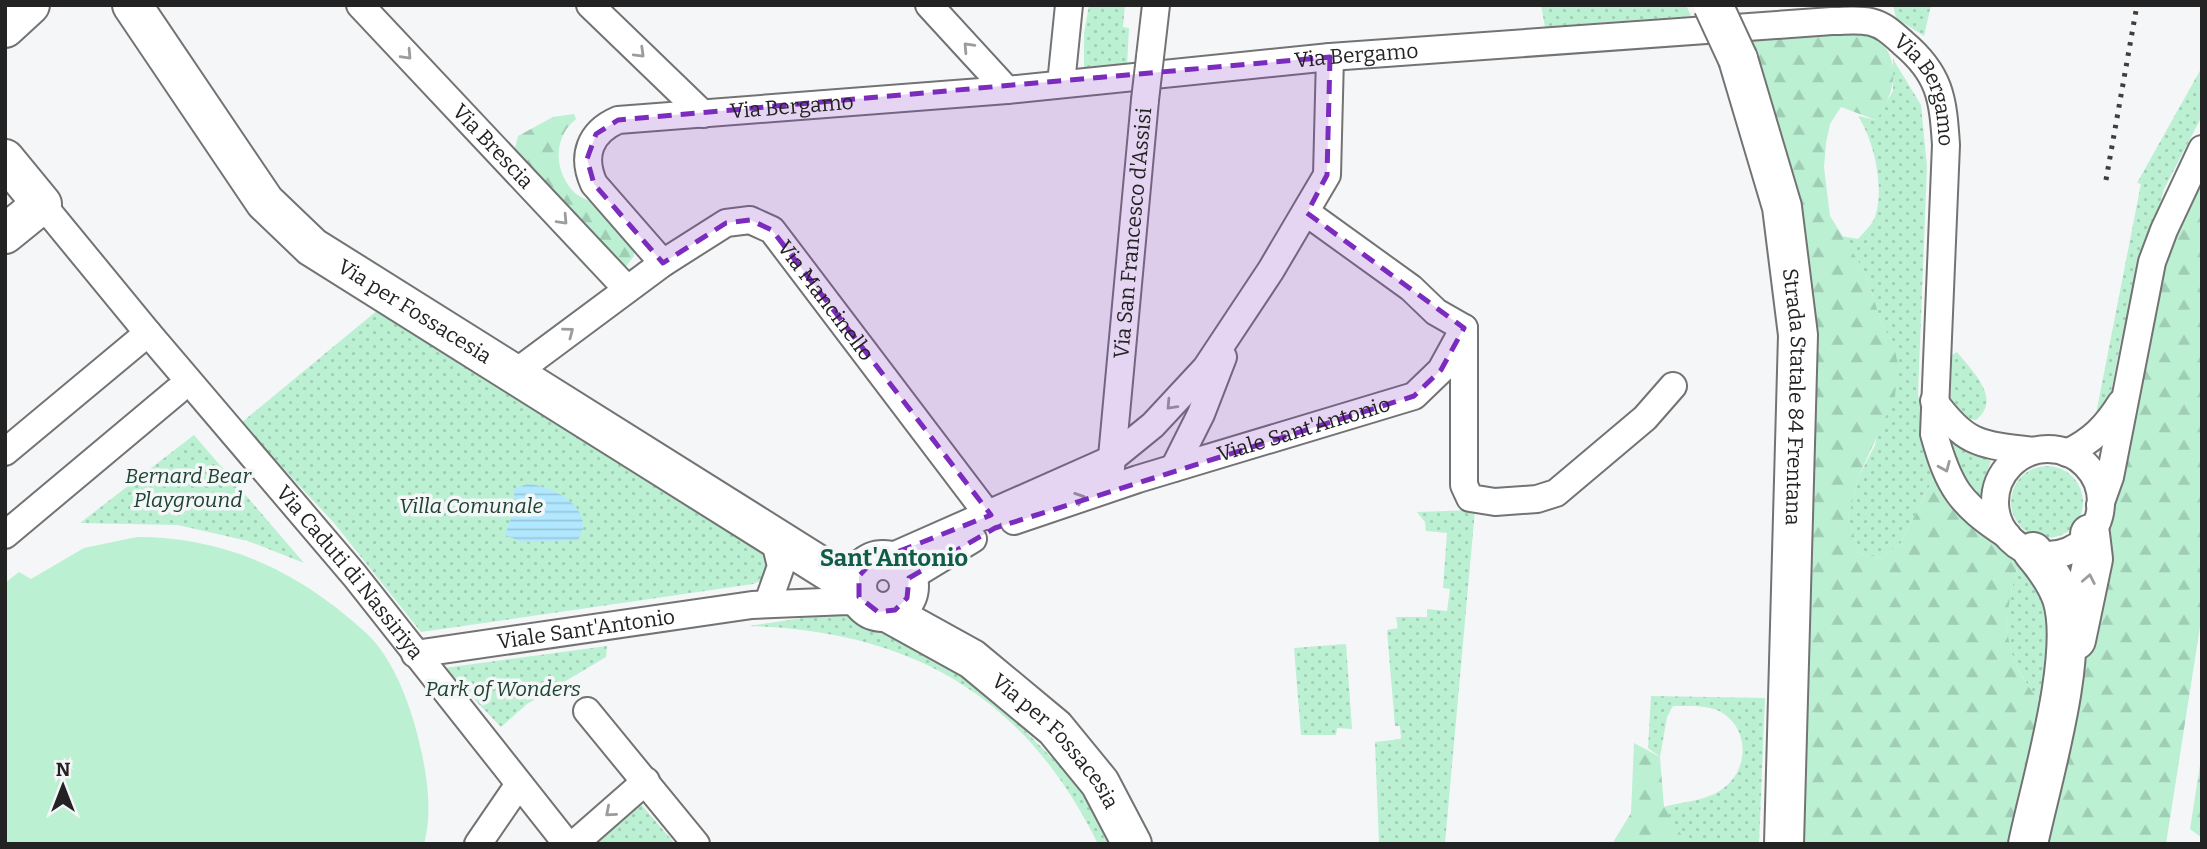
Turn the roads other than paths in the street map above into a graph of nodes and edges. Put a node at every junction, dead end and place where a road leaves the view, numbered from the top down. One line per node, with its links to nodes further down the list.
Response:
1 (30, 5): 10 (street)
2 (132, 5): 25 (street, Via per Fossacesia)
3 (360, 5): 21 (street, Via Brescia, one-way to 21)
4 (590, 5): 14 (street, one-way to 14)
5 (929, 5): 13 (street, one-way to 5)
6 (1069, 5): 12 (street)
7 (1156, 5): 33 (street, Via San Francesco d'Assisi, bridge)
8 (1713, 5): 53 (street, Strada Statale 84 Frentana, bridge)
9 (1887, 17): 11 (street, Via Bergamo); 29 (street, Via Bergamo)
10 (5, 28)
11 (1330, 57): 12 (street, Via Bergamo); 18 (street)
12 (1061, 84): 13 (street, Via Bergamo)
13 (1007, 90): 14 (street, Via Bergamo)
14 (703, 114): 20 (street, Via Bergamo)
15 (2202, 149): 28 (street)
16 (5, 159): 17 (street)
17 (43, 204): 19 (street); 23 (street, Via Caduti di Nassiriya)
18 (1307, 214): 22 (street); 24 (street)
19 (5, 234)
20 (663, 263): 21 (street, Via Mancinello); 36 (street, Via Mancinello)
21 (627, 289): 25 (street, Via Mancinello, one-way to 21)
22 (1464, 328): 26 (street); 34 (street, Viale Sant'Antonio)
23 (148, 333): 31 (street); 43 (street, Via Caduti di Nassiriya)
24 (1231, 335): 33 (street, Viale Sant'Antonio, one-way to 33); 34 (street)
25 (515, 373): 39 (street, Via per Fossacesia)
26 (1672, 386)
27 (177, 391): 38 (street)
28 (2125, 396): 32 (street); 37 (street)
29 (1934, 401): 30 (street); 40 (street, Via Bergamo, one-way to 40)
30 (2033, 451): 32 (street); 40 (street)
31 (5, 452)
32 (2067, 453): 37 (street)
33 (1110, 460): 35 (street); 36 (street, Viale Sant'Antonio)
34 (1174, 468): 35 (street, Viale Sant'Antonio)
35 (1113, 486): 41 (street, Viale Sant'Antonio, one-way to 35)
36 (989, 516): 41 (street, Viale Sant'Antonio)
37 (2095, 519): 40 (street); 44 (street, one-way to 37)
38 (5, 534)
39 (781, 539): 41 (street, Via per Fossacesia); 42 (street)
40 (2020, 544): 44 (street)
41 (876, 582): 42 (street, Viale Sant'Antonio); 52 (street, Via per Fossacesia)
42 (765, 601): 43 (street, Viale Sant'Antonio)
43 (415, 654): 47 (street, Via Caduti di Nassiriya)
44 (2066, 668): 54 (street)
45 (587, 710): 46 (street)
46 (646, 781): 50 (street, one-way to 50); 51 (street)
47 (519, 784): 48 (street); 49 (street, Via Caduti di Nassiriya)
48 (478, 844)
49 (566, 844)
50 (574, 844)
51 (696, 844)
52 (1132, 844)
53 (1784, 844)
54 (2028, 844)

